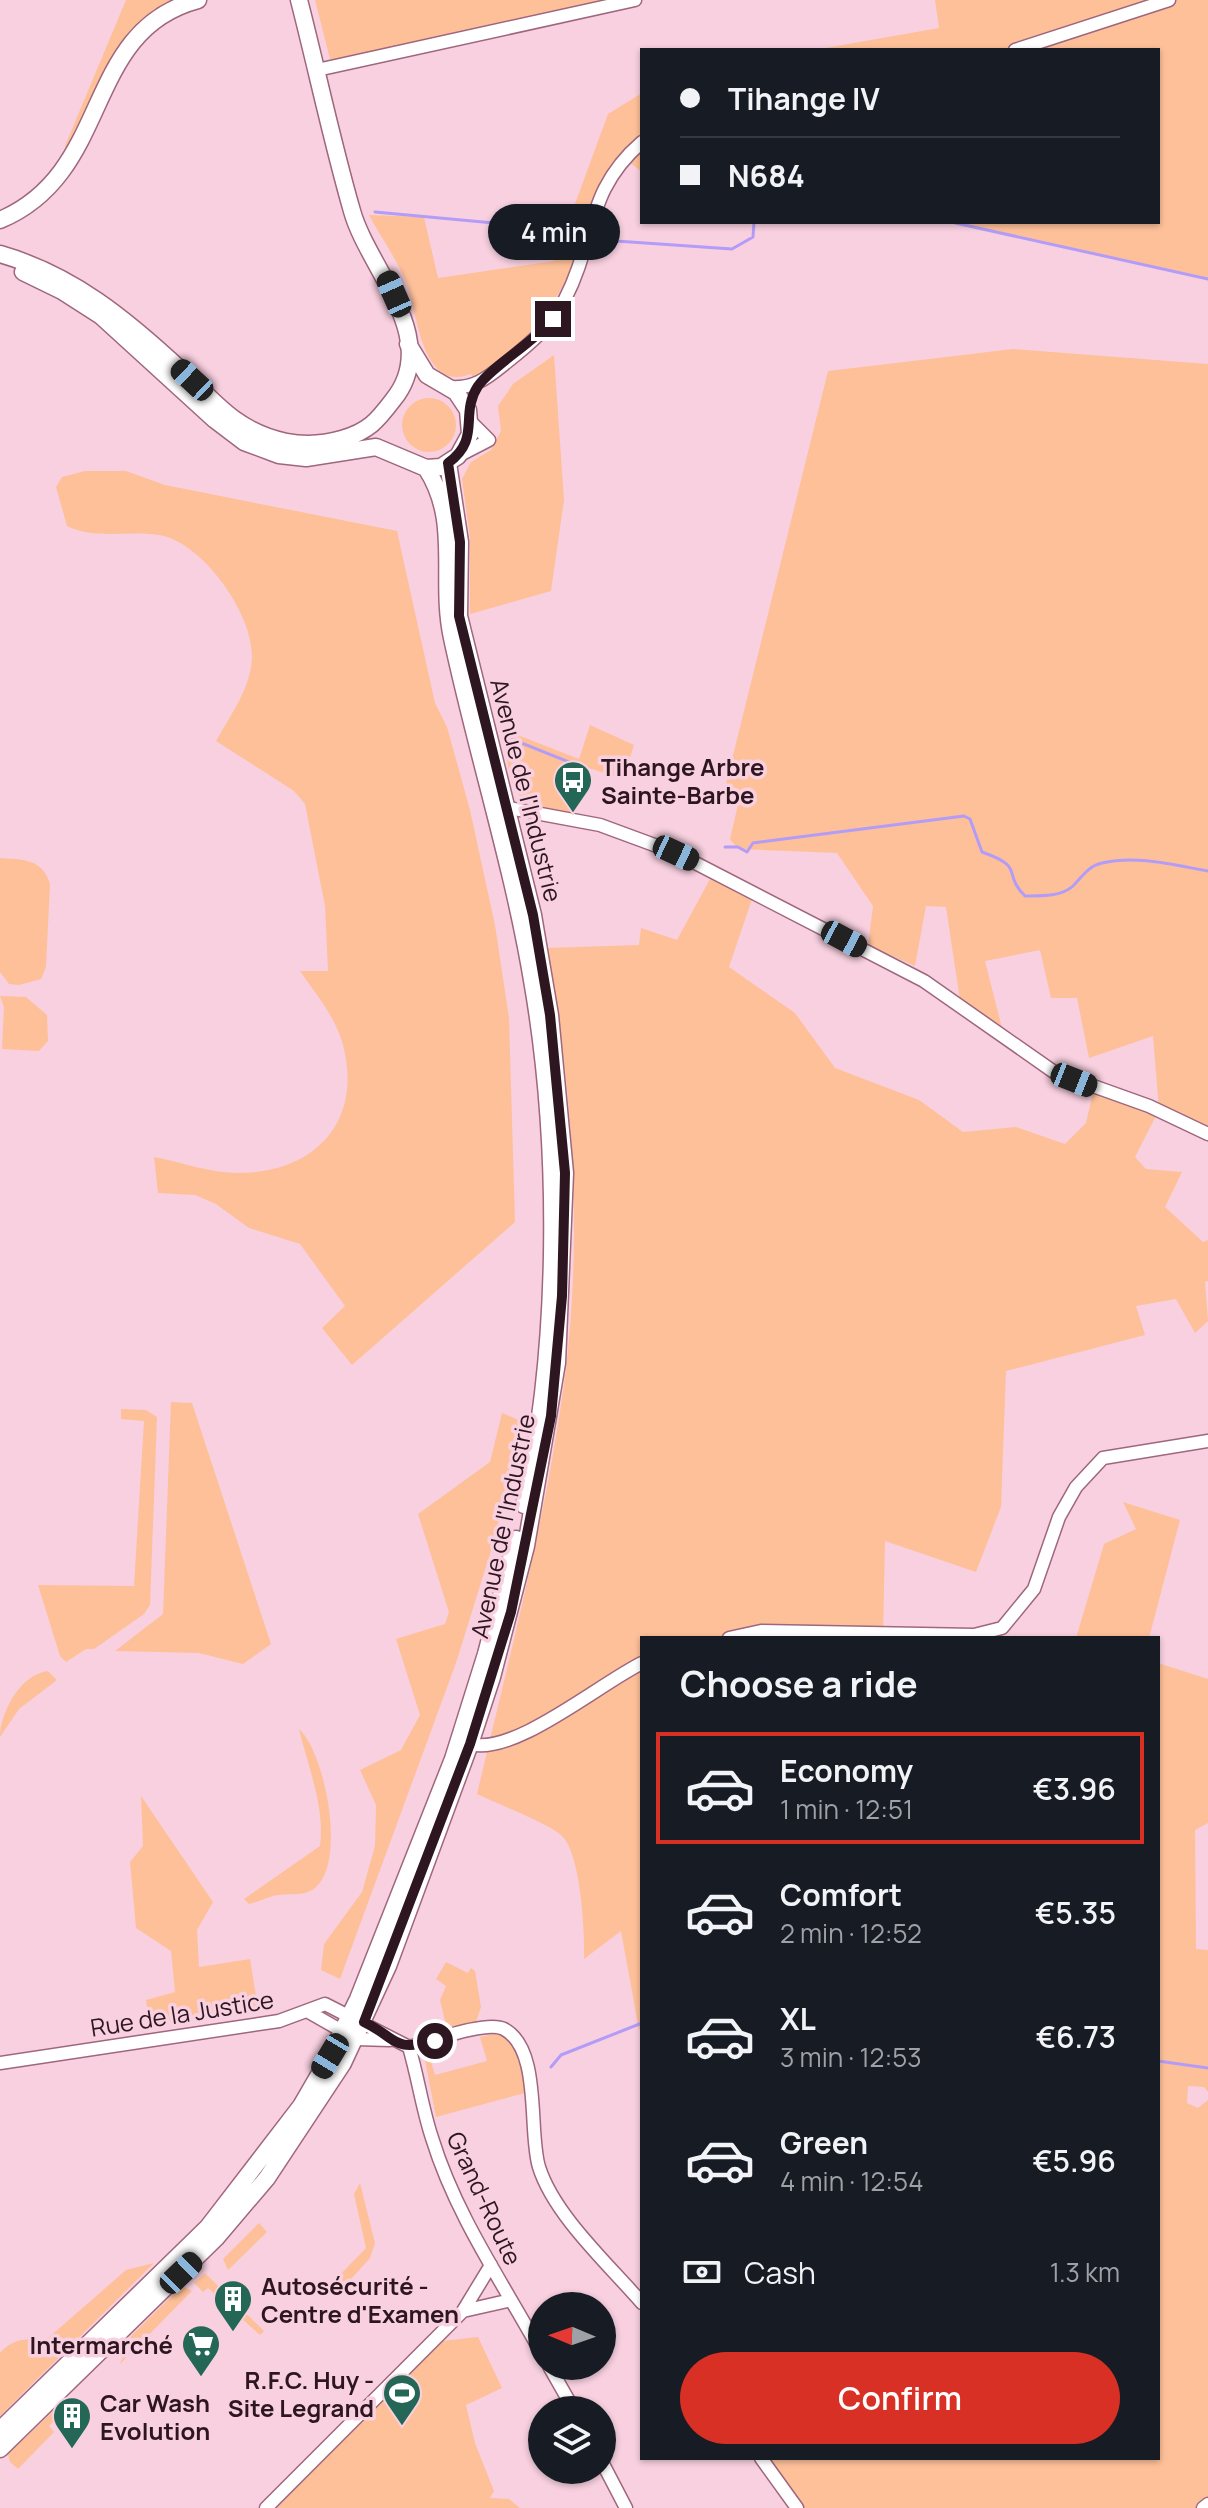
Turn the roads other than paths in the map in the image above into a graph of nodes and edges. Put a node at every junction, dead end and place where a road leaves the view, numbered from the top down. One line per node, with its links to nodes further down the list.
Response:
1 (198, 0): 9 (main road)
2 (299, 0): 7 (main road)
3 (635, 0): 5 (street)
4 (1169, 0): 6 (street)
5 (621, 2): 7 (street)
6 (1021, 48)
7 (317, 70): 12 (main road)
8 (640, 144): 13 (street)
9 (0, 220)
10 (0, 254): 15 (main road)
11 (0, 263): 17 (main road)
12 (408, 343): 14 (main road); 15 (main road)
13 (479, 384): 14 (street); 16 (street)
14 (443, 385): 15 (main road); 16 (main road)
15 (395, 398): 17 (main road)
16 (470, 416): 18 (main road)
17 (396, 454): 19 (main road)
18 (453, 460): 19 (main road); 21 (main road, Avenue de l'Industrie)
19 (426, 468): 20 (main road, Avenue de l'Industrie)
20 (492, 800): 21 (street); 26 (main road, Avenue de l'Industrie)
21 (508, 810): 22 (street); 27 (main road, Avenue de l'Industrie)
22 (1208, 1134)
23 (1208, 1441): 24 (street)
24 (738, 1636)
25 (640, 1664): 27 (street)
26 (464, 1721): 27 (street); 28 (main road, Avenue de l'Industrie)
27 (470, 1744): 28 (street); 30 (main road, Avenue de l'Industrie)
28 (453, 1759): 30 (main road, Avenue de l'Industrie)
29 (307, 2011): 30 (street, Rue de la Justice); 31 (street); 34 (street, Rue de la Justice)
30 (362, 2021): 31 (main road, Avenue de l'Industrie); 32 (street)
31 (349, 2036): 32 (street); 40 (main road, Avenue de l'Industrie); 41 (main road, Avenue de l'Industrie)
32 (390, 2040): 33 (street)
33 (409, 2047): 35 (street, Grand-Route); 37 (street)
34 (0, 2063)
35 (491, 2265): 36 (street, Grand-Route); 38 (street)
36 (511, 2300): 38 (street); 39 (street, Grand-Route)
37 (640, 2301)
38 (463, 2311): 45 (street)
39 (528, 2330)
40 (0, 2430)
41 (0, 2449)
42 (762, 2460): 47 (street)
43 (613, 2484): 46 (street)
44 (1208, 2504): 48 (street)
45 (266, 2508)
46 (626, 2508)
47 (797, 2508)
48 (1203, 2508)

